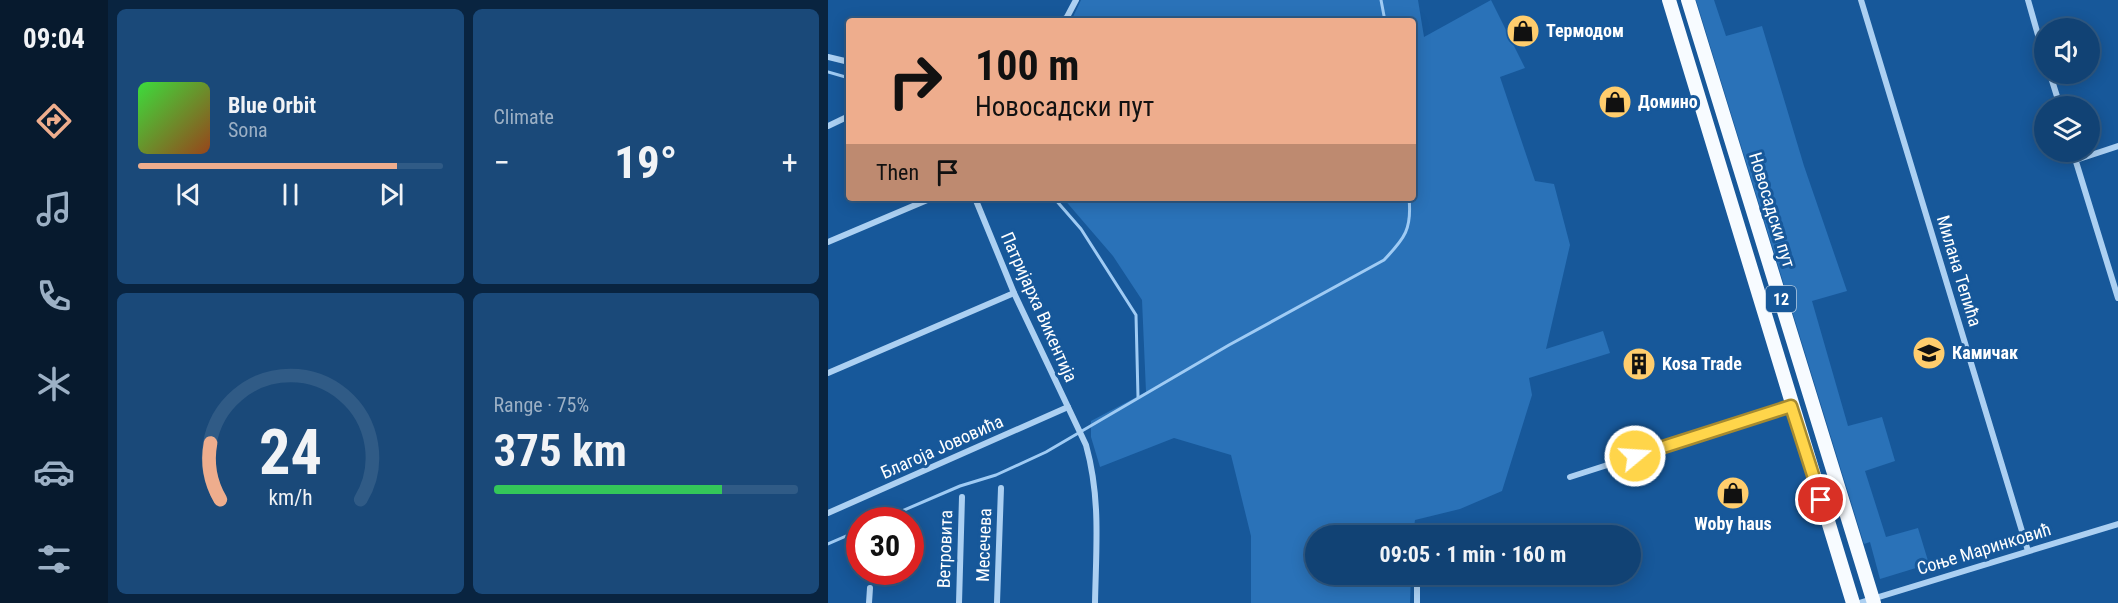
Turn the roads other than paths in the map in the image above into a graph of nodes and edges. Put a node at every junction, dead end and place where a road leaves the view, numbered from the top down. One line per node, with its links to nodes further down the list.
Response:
1 (1076, 0): 6 (street)
2 (1669, 0): 21 (main road, 12)
3 (1688, 0): 31 (main road, Новосадски пут / 12)
4 (1861, 0): 28 (street, Милана Тепића)
5 (2028, 0): 7 (street)
6 (1066, 18)
7 (2034, 21)
8 (828, 57): 9 (street)
9 (846, 61)
10 (846, 117): 11 (street)
11 (828, 126)
12 (2118, 146): 13 (street)
13 (2100, 152)
14 (2077, 162): 19 (street)
15 (925, 201): 17 (street)
16 (976, 201): 18 (street, Патријарха Викентија)
17 (828, 242)
18 (1014, 293): 20 (street); 22 (street, Патријарха Викентија)
19 (2118, 298)
20 (828, 373)
21 (1791, 406): 23 (street); 37 (main road, 12)
22 (1068, 407): 26 (street, Благоја Јововића); 35 (street, Патријарха Викентија)
23 (1570, 477)
24 (1001, 488): 34 (street, Месечева)
25 (962, 497): 33 (street, Ветровита)
26 (828, 513)
27 (2118, 524): 28 (street, Соње Маринковић)
28 (2028, 551): 31 (street, Соње Маринковић)
29 (1417, 585): 36 (street)
30 (870, 588): 32 (street)
31 (1874, 601): 38 (street, Соње Маринковић)
32 (869, 603)
33 (959, 603)
34 (997, 603)
35 (1095, 603)
36 (1418, 603)
37 (1853, 603)
38 (1859, 603)

